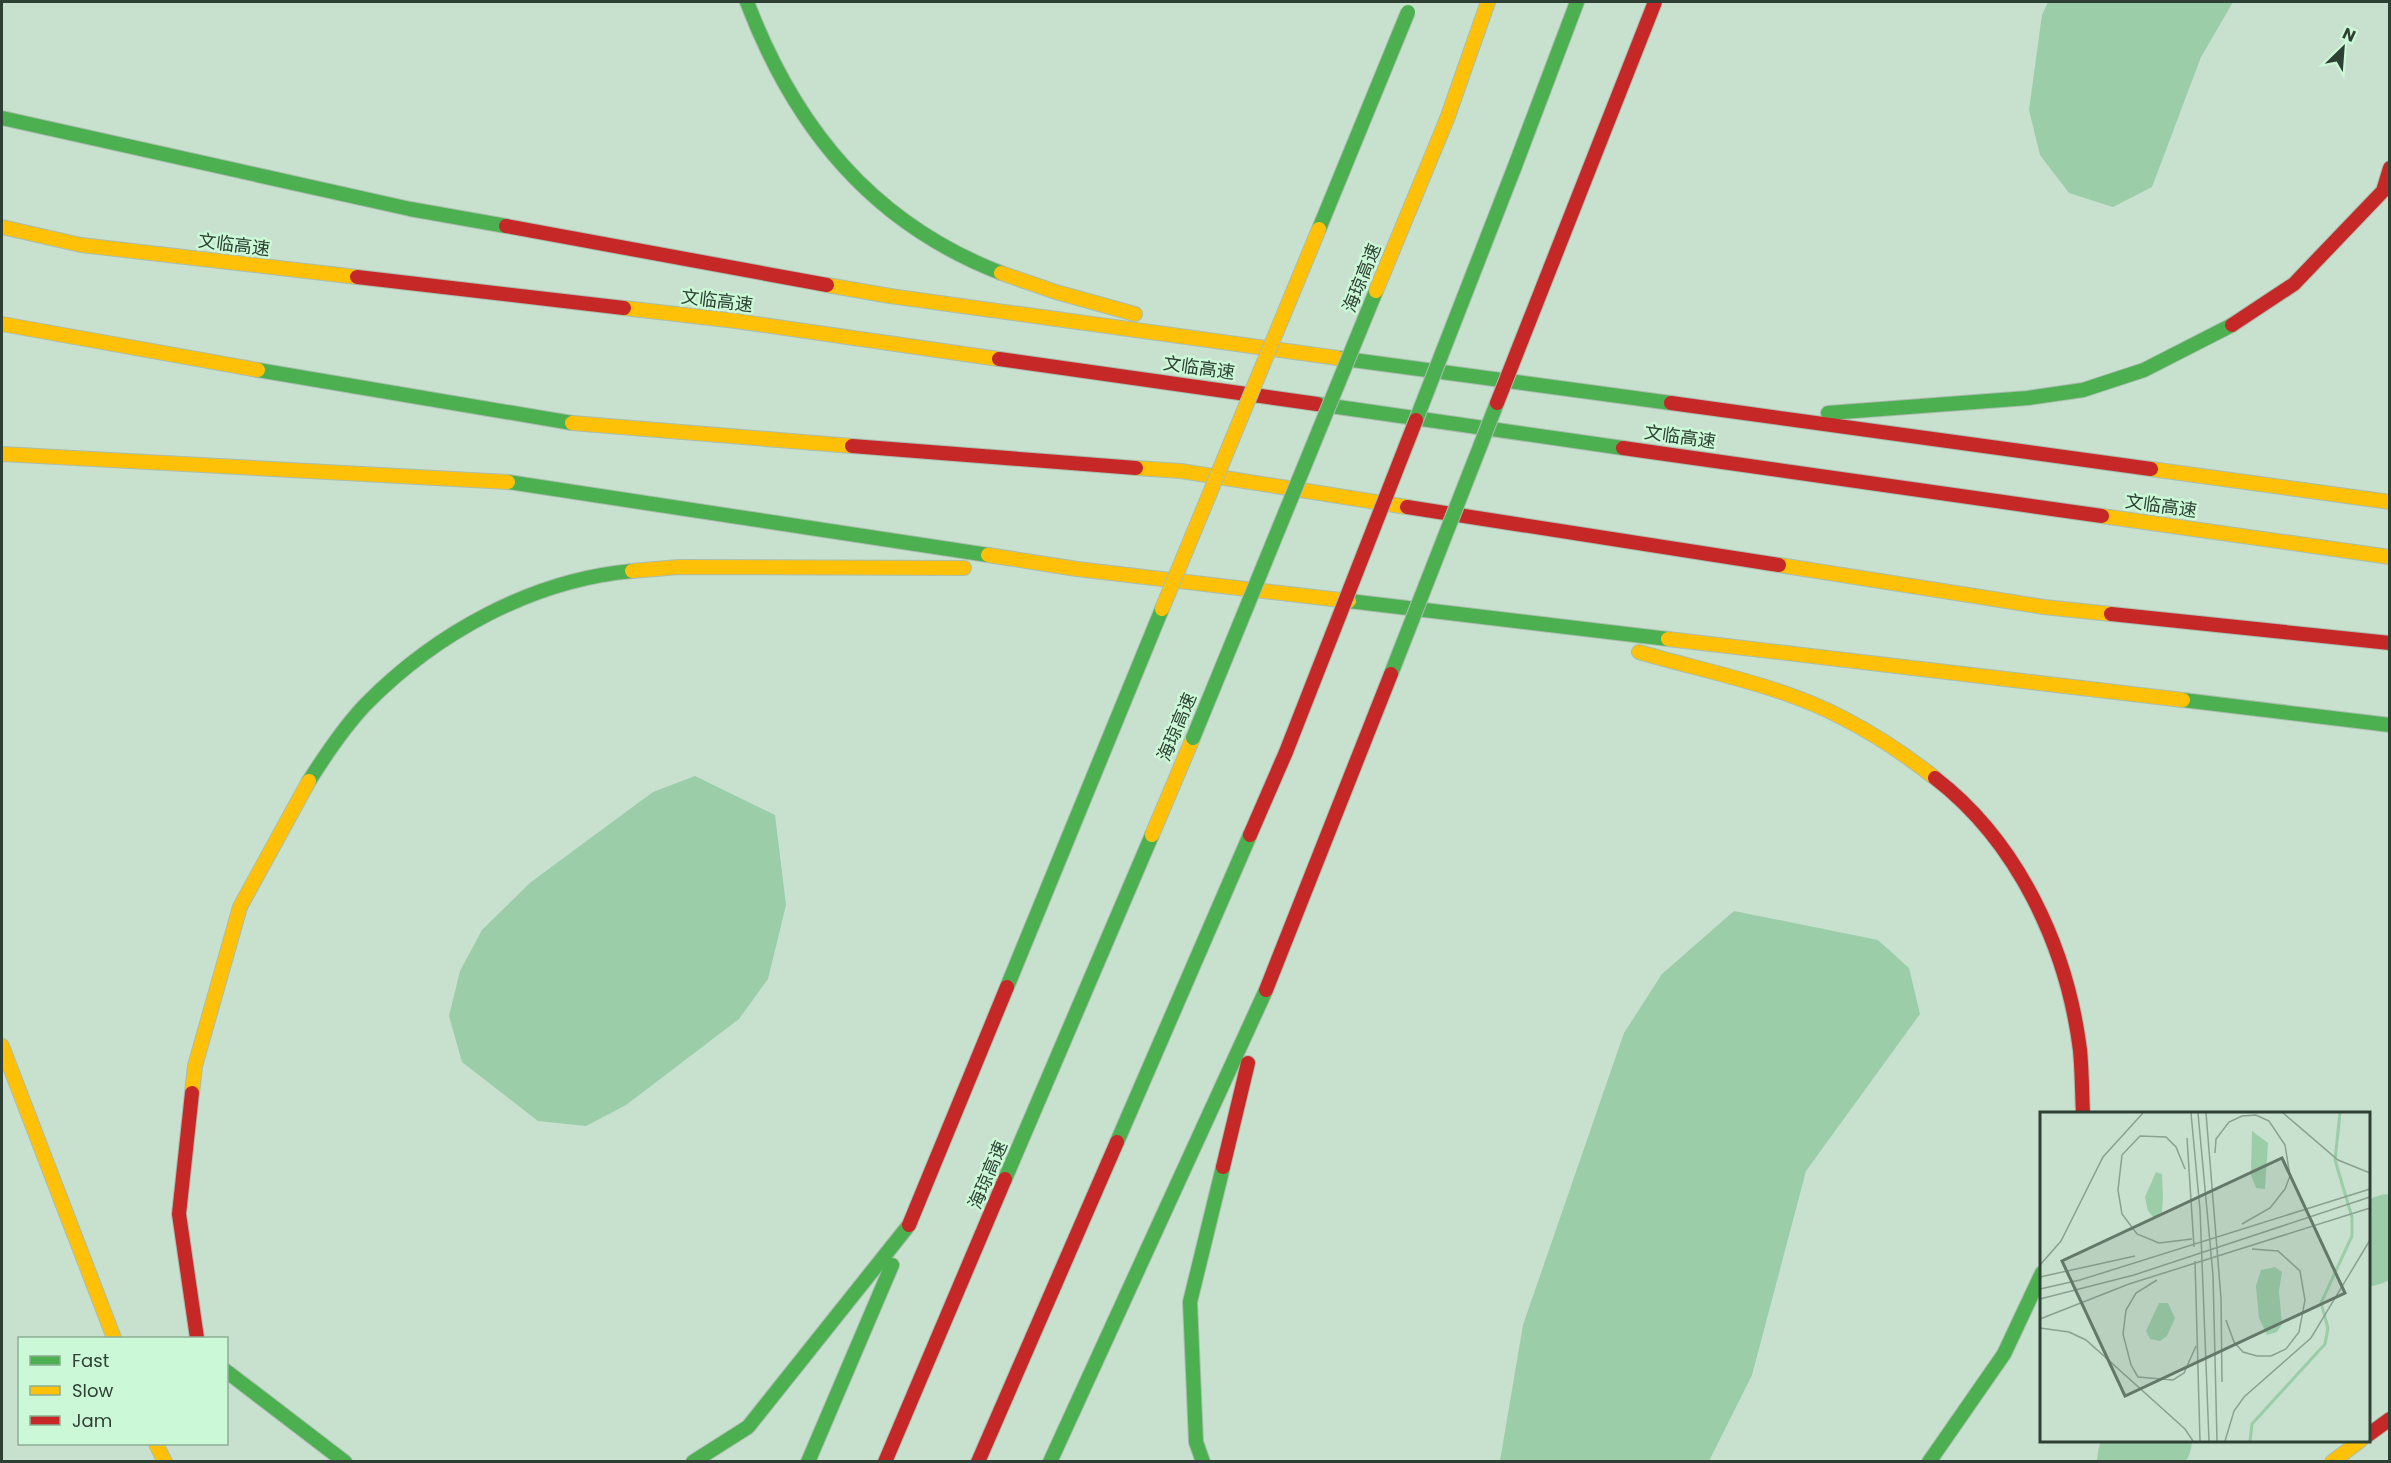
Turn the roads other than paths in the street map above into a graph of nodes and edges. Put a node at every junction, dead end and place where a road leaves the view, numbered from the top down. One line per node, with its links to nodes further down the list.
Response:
1 (747, 2): 10 (highway)
2 (1488, 2): 35 (highway, 海琼高速, bridge)
3 (1577, 2): 36 (highway, bridge)
4 (1655, 2): 19 (highway, bridge)
5 (1410, 5): 22 (highway, bridge)
6 (2, 118): 10 (highway)
7 (2390, 168): 11 (highway)
8 (2, 227): 14 (highway, 文临高速)
9 (2, 324): 17 (highway)
10 (1246, 346): 11 (highway)
11 (1764, 418): 13 (highway)
12 (2, 454): 15 (highway)
13 (2390, 502)
14 (2390, 556)
15 (1077, 569): 16 (highway); 25 (highway)
16 (1551, 625): 18 (highway); 21 (highway)
17 (2390, 643)
18 (2390, 725)
19 (1266, 990): 37 (highway); 38 (highway)
20 (2, 1046): 24 (highway)
21 (2083, 1112)
22 (909, 1225): 33 (highway); 34 (highway)
23 (2040, 1277): 39 (highway)
24 (114, 1337)
25 (197, 1337)
26 (228, 1373): 32 (highway)
27 (2390, 1419): 28 (highway)
28 (2370, 1434)
29 (2358, 1442): 40 (highway)
30 (157, 1445): 31 (highway)
31 (165, 1461)
32 (345, 1461)
33 (693, 1461)
34 (808, 1461)
35 (885, 1461)
36 (978, 1461)
37 (1050, 1461)
38 (1203, 1461)
39 (1929, 1461)
40 (2332, 1461)

